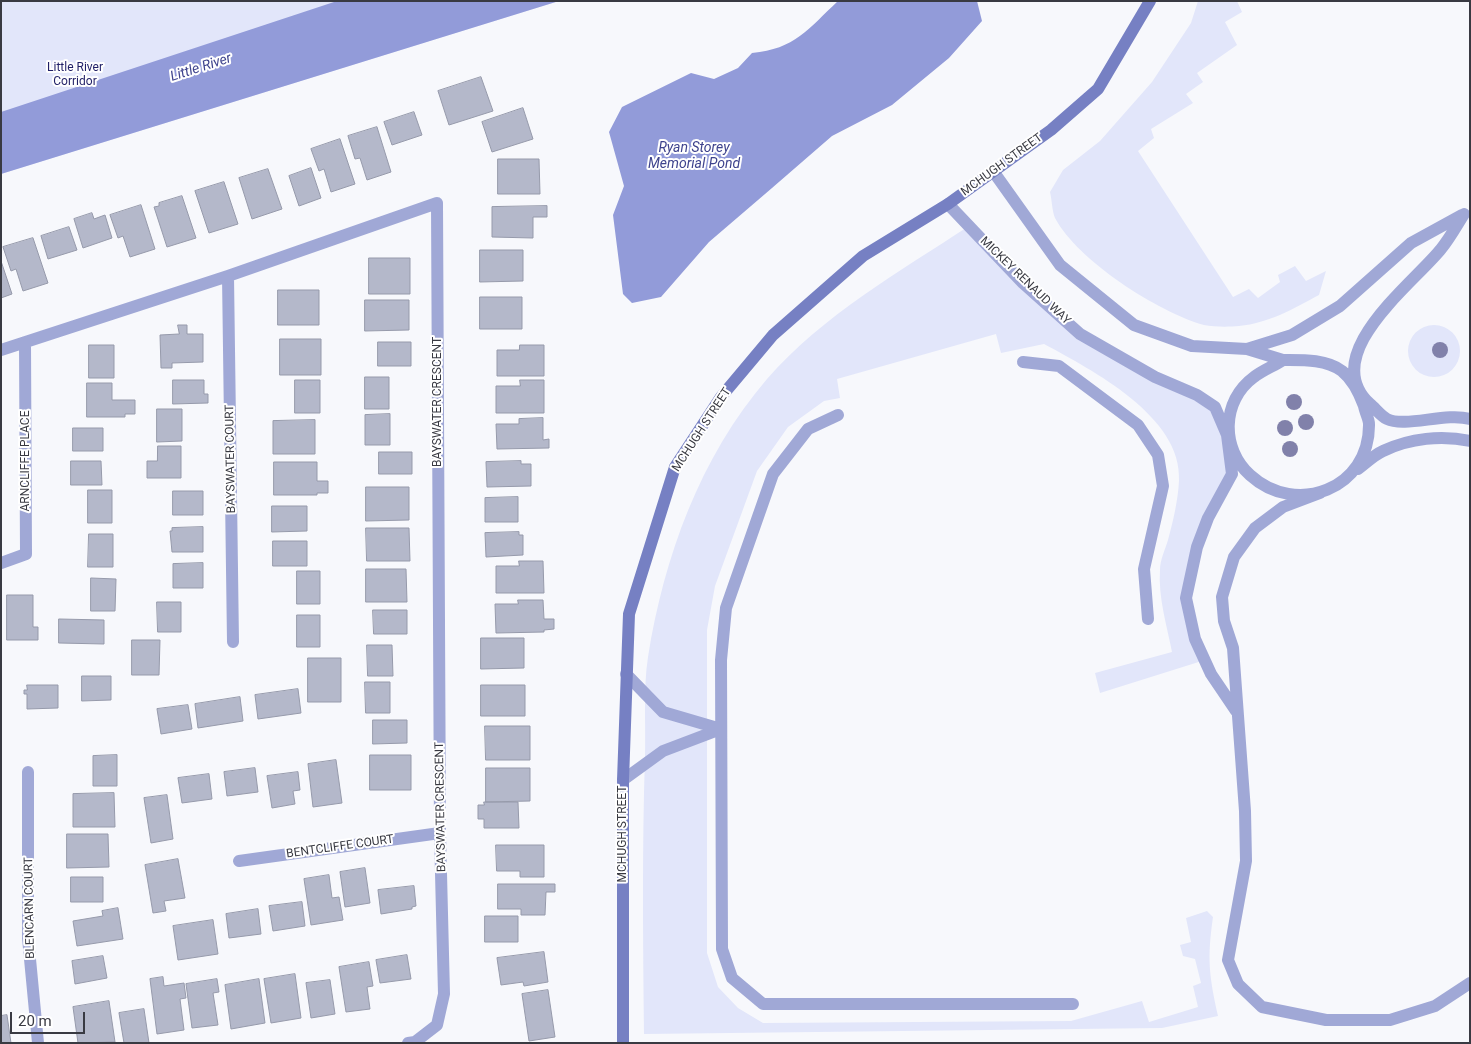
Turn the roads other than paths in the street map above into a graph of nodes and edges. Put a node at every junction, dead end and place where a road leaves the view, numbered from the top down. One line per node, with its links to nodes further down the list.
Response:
1 (1150, 1): 2 (main road, MCHUGH STREET)
2 (993, 171): 3 (main road, MCHUGH STREET); 7 (street)
3 (948, 204): 14 (street, MICKEY RENAUD WAY); 21 (main road, MCHUGH STREET)
4 (1467, 211): 7 (street); 11 (street)
5 (228, 276): 6 (street, BAYSWATER CRESCENT); 20 (street, BAYSWATER COURT); 26 (street, BAYSWATER CRESCENT)
6 (25, 342): 8 (street, BAYSWATER CRESCENT); 18 (street, ARNCLIFFE PLACE)
7 (1247, 349): 9 (street)
8 (1, 350)
9 (1283, 360): 11 (street); 14 (street)
10 (1023, 362): 19 (street)
11 (1360, 395): 13 (street); 16 (street)
12 (838, 415): 23 (street)
13 (1470, 419)
14 (1227, 435): 17 (street); 22 (street, MICKEY RENAUD WAY)
15 (1470, 441): 16 (street)
16 (1350, 475): 17 (street)
17 (1320, 493): 22 (street, MICKEY RENAUD WAY)
18 (1, 563)
19 (1148, 619)
20 (233, 642)
21 (626, 674): 23 (street); 25 (main road, MCHUGH STREET)
22 (1236, 712): 28 (street, MICKEY RENAUD WAY)
23 (721, 729): 25 (street); 29 (street)
24 (28, 772): 30 (street, BLENCARN COURT)
25 (623, 780): 32 (main road, MCHUGH STREET)
26 (440, 833): 27 (street, BENTCLIFFE COURT); 31 (street, BAYSWATER CRESCENT)
27 (239, 860)
28 (1470, 984)
29 (1073, 1004)
30 (38, 1043)
31 (408, 1043)
32 (623, 1043)

